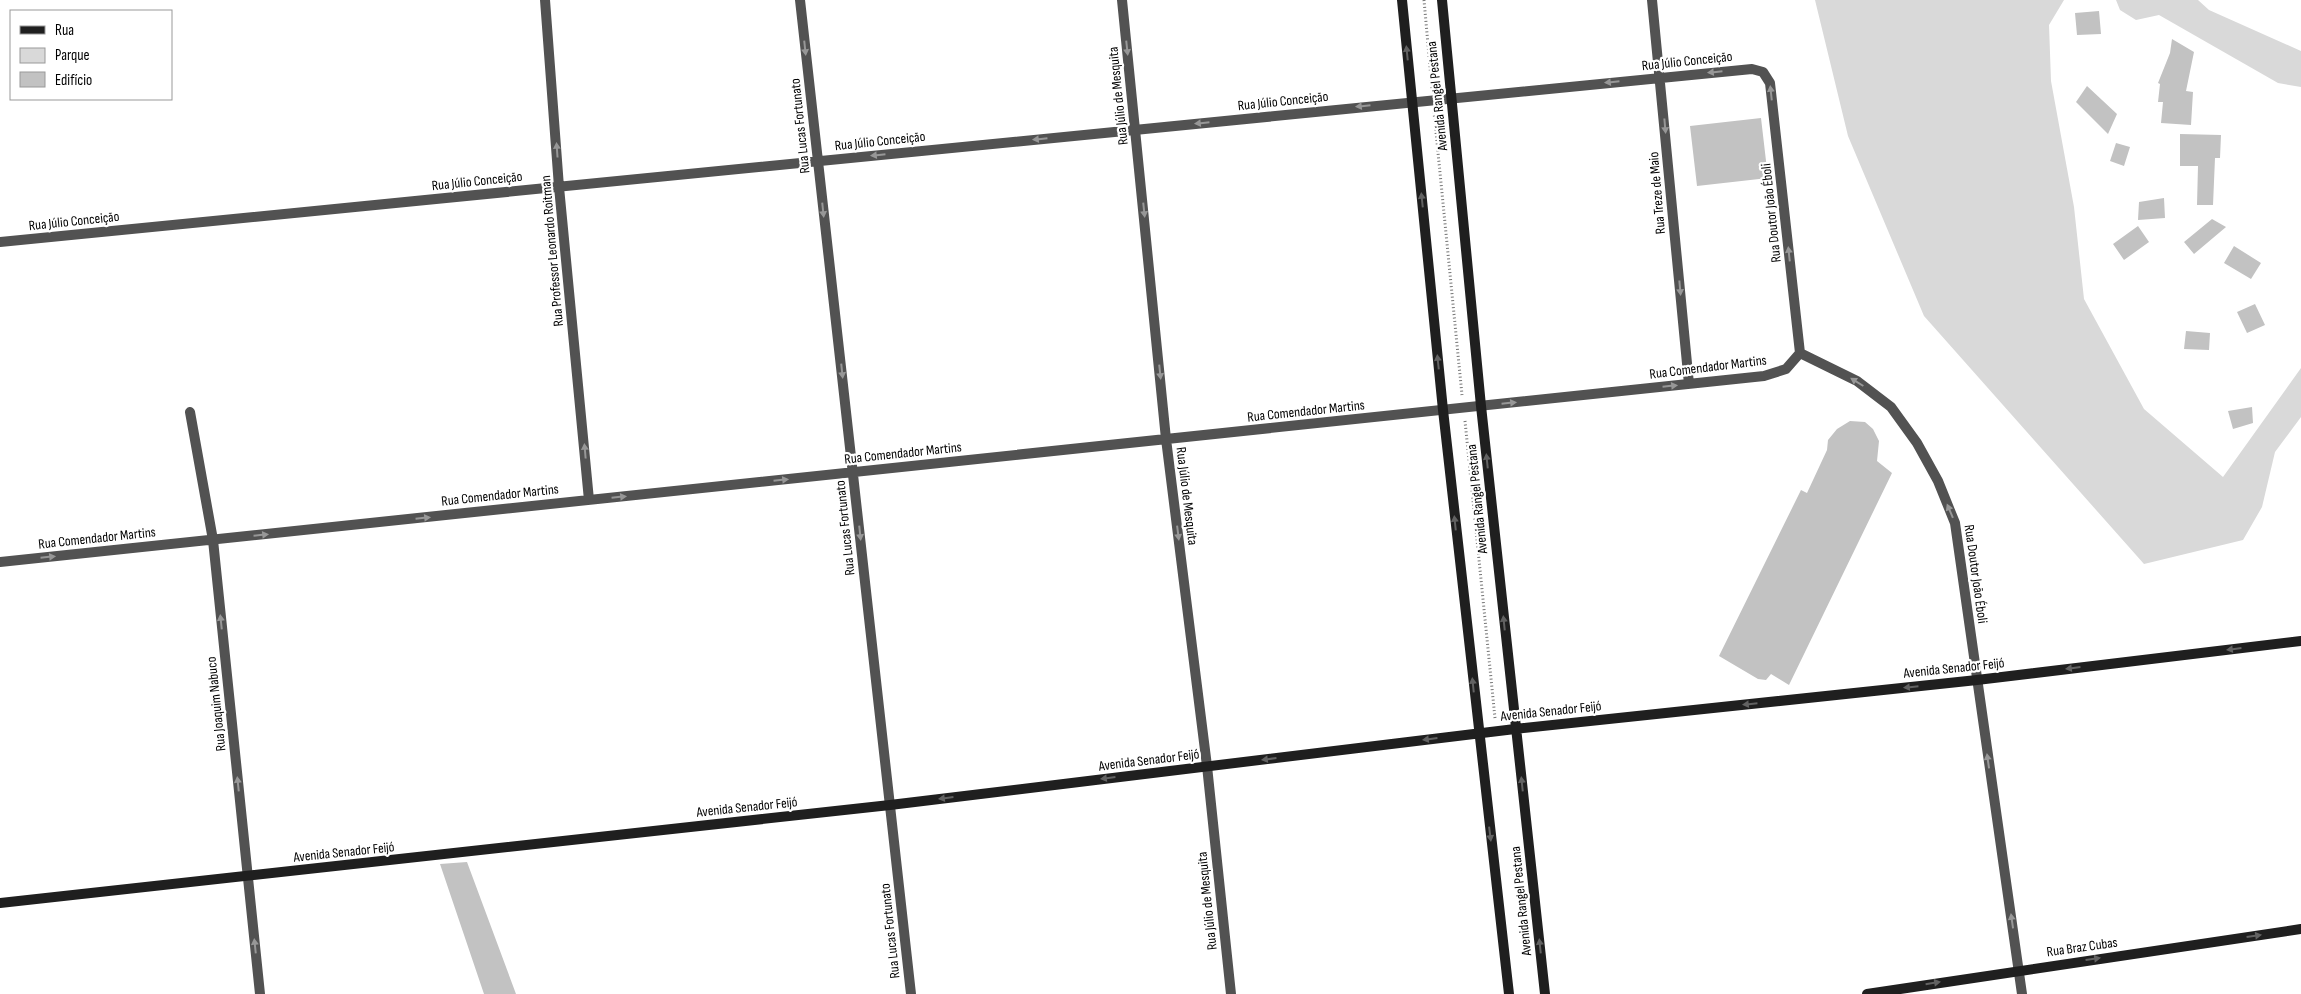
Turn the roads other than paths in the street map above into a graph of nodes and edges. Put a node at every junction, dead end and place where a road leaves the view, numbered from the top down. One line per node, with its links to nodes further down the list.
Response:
1 (545, 0): 13 (street, Rua Professor Leonardo Roitman, one-way to 1)
2 (800, 0): 12 (street, Rua Lucas Fortunato, one-way to 12)
3 (1122, 0): 11 (street, Rua Júlio de Mesquita, one-way to 11)
4 (1402, 0): 10 (main road, Avenida Rangel Pestana, one-way to 4)
5 (1442, 0): 9 (main road, Avenida Rangel Pestana)
6 (1652, 0): 8 (street, Rua Treze de Maio)
7 (1763, 72): 8 (street, Rua Júlio Conceição, one-way to 8); 15 (street, Rua Doutor João Éboli, one-way to 7)
8 (1661, 78): 9 (street, Rua Júlio Conceição, one-way to 9); 16 (street, Rua Treze de Maio, one-way to 16)
9 (1452, 98): 10 (street, Rua Júlio Conceição); 17 (main road, Avenida Rangel Pestana)
10 (1412, 102): 11 (street, Rua Júlio Conceição, one-way to 11); 18 (main road, Avenida Rangel Pestana, one-way to 10)
11 (1136, 129): 12 (street, Rua Júlio Conceição, one-way to 12); 20 (street, Rua Júlio de Mesquita, one-way to 20)
12 (818, 161): 13 (street, Rua Júlio Conceição); 21 (street, Rua Lucas Fortunato, one-way to 21)
13 (559, 187): 14 (street, Rua Júlio Conceição); 22 (street, Rua Professor Leonardo Roitman, one-way to 13)
14 (0, 242)
15 (1800, 352): 16 (street, Rua Comendador Martins); 26 (street, Rua Doutor João Éboli, one-way to 15)
16 (1689, 384): 17 (street, Rua Comendador Martins, one-way to 16)
17 (1481, 406): 18 (street, Rua Comendador Martins); 27 (main road, Avenida Rangel Pestana, one-way to 17)
18 (1443, 410): 20 (street, Rua Comendador Martins); 28 (main road, Avenida Rangel Pestana, one-way to 18)
19 (190, 412): 23 (street, Rua Joaquim Nabuco)
20 (1166, 439): 21 (street, Rua Comendador Martins); 29 (street, Rua Júlio de Mesquita, one-way to 29)
21 (853, 472): 22 (street, Rua Comendador Martins, one-way to 21); 30 (street, Rua Lucas Fortunato, one-way to 30)
22 (589, 500): 23 (street, Rua Comendador Martins, one-way to 22)
23 (212, 540): 24 (street, Rua Comendador Martins, one-way to 23); 31 (street, Rua Joaquim Nabuco, one-way to 23)
24 (0, 562)
25 (2301, 641): 26 (main road, Avenida Senador Feijó, one-way to 26)
26 (1977, 680): 27 (main road, Avenida Senador Feijó, one-way to 27); 34 (street, Rua Doutor João Éboli, one-way to 26)
27 (1515, 729): 28 (main road, Avenida Senador Feijó); 39 (main road, Avenida Rangel Pestana, one-way to 27)
28 (1478, 733): 29 (main road, Avenida Senador Feijó, one-way to 29); 38 (main road, Avenida Rangel Pestana, one-way to 38)
29 (1207, 766): 30 (main road, Avenida Senador Feijó, one-way to 30); 37 (street, Rua Júlio de Mesquita)
30 (890, 805): 31 (main road, Avenida Senador Feijó); 36 (street, Rua Lucas Fortunato)
31 (248, 876): 32 (main road, Avenida Senador Feijó); 35 (street, Rua Joaquim Nabuco, one-way to 31)
32 (0, 903)
33 (2301, 929): 34 (main road, Rua Braz Cubas, one-way to 33)
34 (2019, 970): 40 (main road, Rua Braz Cubas, one-way to 34); 41 (street, Rua Doutor João Éboli)
35 (260, 994)
36 (911, 994)
37 (1231, 994)
38 (1508, 994)
39 (1545, 994)
40 (1867, 994)
41 (2022, 994)

